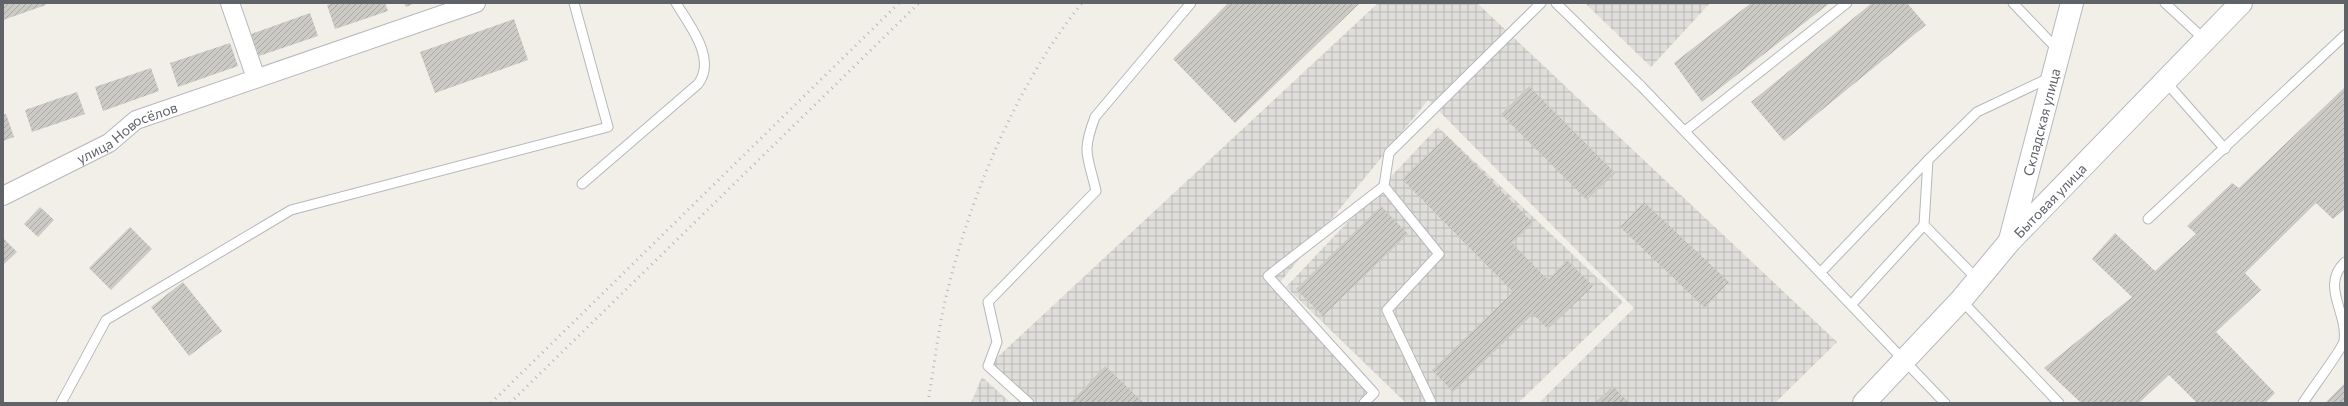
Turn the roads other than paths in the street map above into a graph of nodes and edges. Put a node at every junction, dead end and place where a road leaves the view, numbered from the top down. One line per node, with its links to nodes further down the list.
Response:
1 (230, 3): 17 (street)
2 (476, 3): 17 (street, улица Новосёлов)
3 (574, 3): 36 (lane)
4 (676, 3): 22 (lane)
5 (1191, 3): 37 (lane)
6 (1541, 3): 23 (lane)
7 (1556, 3): 19 (lane)
8 (1847, 3): 19 (lane)
9 (2013, 3): 15 (lane)
10 (2072, 3): 15 (main road, Складская улица)
11 (2165, 3): 14 (lane)
12 (2241, 3): 14 (main road, Бытовая улица)
13 (2345, 35): 20 (lane)
14 (2205, 40): 18 (main road, Бытовая улица)
15 (2059, 51): 16 (main road, Складская улица)
16 (2052, 77): 21 (lane); 27 (main road, Складская улица)
17 (256, 78): 24 (street, улица Новосёлов)
18 (2165, 81): 20 (lane); 27 (main road, Бытовая улица)
19 (1685, 131): 29 (lane)
20 (2225, 149): 25 (lane)
21 (1928, 160): 26 (lane); 29 (lane)
22 (582, 184)
23 (1384, 186): 35 (lane); 38 (lane)
24 (3, 196)
25 (2148, 219)
26 (1924, 225): 30 (lane); 32 (lane)
27 (2010, 241): 30 (main road, Бытовая улица)
28 (2345, 262): 33 (lane)
29 (1821, 272): 32 (lane)
30 (1978, 280): 31 (main road, Бытовая улица)
31 (1961, 300): 34 (main road, Бытовая улица); 41 (lane)
32 (1852, 304): 34 (lane)
33 (2344, 342): 42 (lane)
34 (1906, 360): 39 (main road, Бытовая улица); 40 (lane)
35 (1431, 402)
36 (61, 403)
37 (1029, 403)
38 (1364, 403)
39 (1864, 403)
40 (1945, 403)
41 (2059, 403)
42 (2303, 403)

